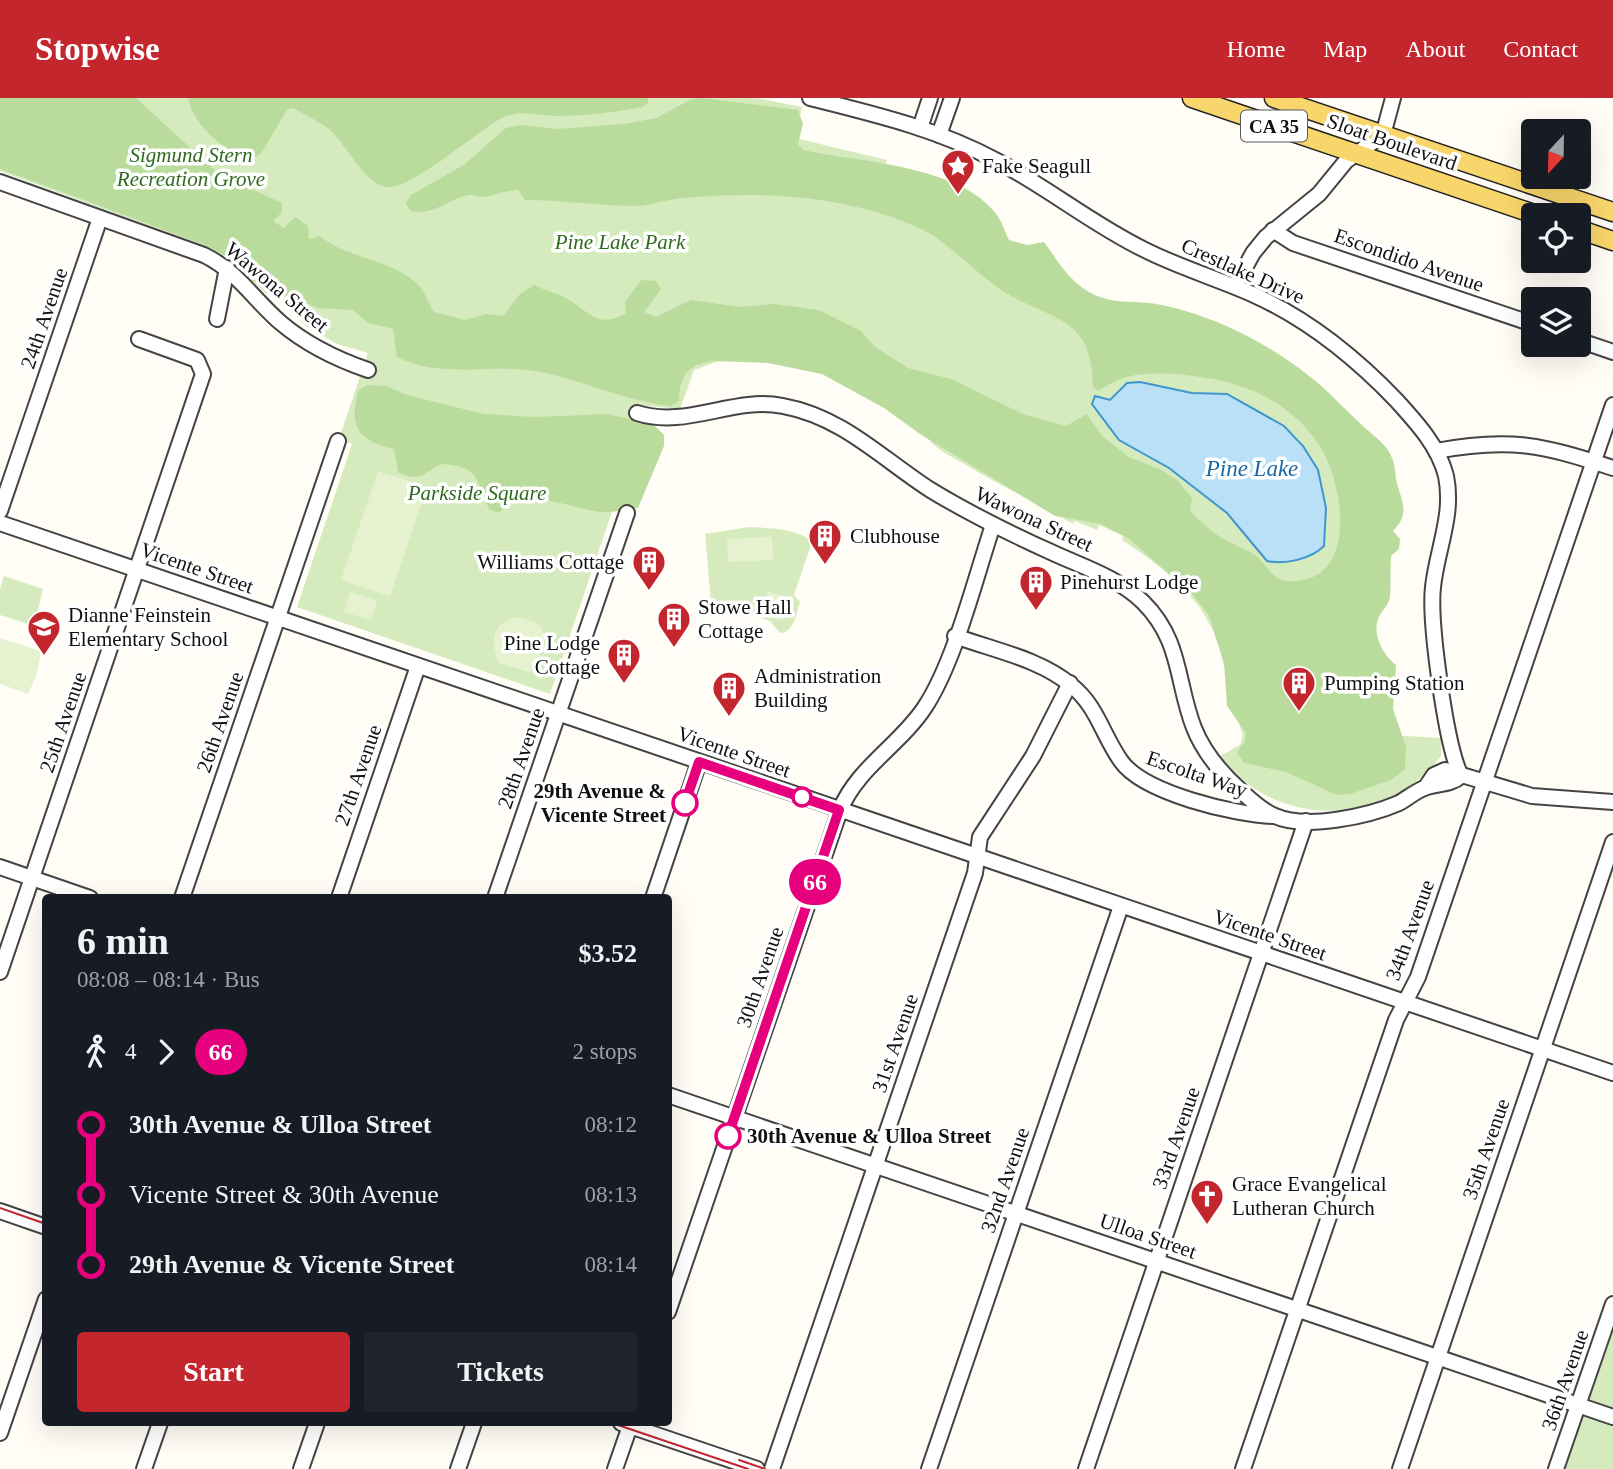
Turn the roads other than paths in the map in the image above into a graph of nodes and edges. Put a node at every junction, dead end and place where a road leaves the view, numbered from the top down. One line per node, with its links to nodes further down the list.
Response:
1 (810, 98): 7 (street, Crestlake Drive)
2 (930, 98): 7 (street)
3 (952, 98): 8 (street)
4 (1192, 98): 10 (main road, Sloat Boulevard / CA 35)
5 (1274, 98): 9 (main road, Sloat Boulevard / CA 35)
6 (1394, 98): 9 (street)
7 (920, 128): 8 (street, Crestlake Drive)
8 (939, 135): 19 (street, Crestlake Drive)
9 (1383, 135): 10 (street); 13 (main road, Sloat Boulevard / CA 35)
10 (1355, 154): 12 (main road, Sloat Boulevard / CA 35); 15 (street)
11 (0, 182): 14 (street, Wawona Street)
12 (1521, 210)
13 (1613, 212)
14 (100, 218): 18 (street, Wawona Street); 32 (street, 24th Avenue)
15 (1273, 230): 19 (street); 21 (street, Escondido Avenue)
16 (1591, 233): 17 (main road)
17 (1613, 241)
18 (227, 268): 20 (street); 25 (street, Wawona Street)
19 (1235, 286): 29 (street, Crestlake Drive)
20 (217, 319)
21 (1521, 320)
22 (139, 339): 36 (street, 25th Avenue)
23 (1591, 344): 24 (street)
24 (1613, 352)
25 (368, 370)
26 (1613, 405): 30 (street, 34th Avenue)
27 (637, 413): 35 (street, Wawona Street)
28 (338, 441): 37 (street, 26th Avenue)
29 (1436, 452): 30 (street); 43 (street, Crestlake Drive)
30 (1594, 462): 31 (street); 44 (street, 34th Avenue)
31 (1613, 468)
32 (0, 511)
33 (626, 513): 41 (street, 28th Avenue)
34 (0, 523): 36 (street, Vicente Street)
35 (993, 525): 38 (street, 30th Avenue); 47 (street, Wawona Street)
36 (137, 570): 37 (street, Vicente Street); 52 (street, 25th Avenue)
37 (278, 618): 39 (street, Vicente Street); 54 (street, 26th Avenue)
38 (955, 636): 40 (street, Escolta Way); 46 (street, 30th Avenue)
39 (418, 666): 41 (street, Vicente Street); 55 (street, 27th Avenue)
40 (1070, 683): 47 (street, Escolta Way); 50 (street, 31st Avenue)
41 (558, 714): 42 (street, Vicente Street); 56 (street, 28th Avenue)
42 (699, 762): 46 (street, Vicente Street); 57 (street)
43 (1461, 776): 44 (street); 48 (street)
44 (1484, 783): 45 (street); 61 (street, 34th Avenue)
45 (1613, 802)
46 (839, 810): 50 (street, Vicente Street); 65 (street, 30th Avenue)
47 (1274, 816): 48 (street)
48 (1306, 821): 59 (street, 33rd Avenue)
49 (1613, 842): 62 (street, 35th Avenue)
50 (978, 857): 58 (street, Vicente Street); 66 (street, 31st Avenue)
51 (0, 867): 52 (street)
52 (32, 878): 53 (street); 60 (street, 25th Avenue)
53 (78, 894)
54 (183, 894)
55 (340, 894)
56 (496, 894)
57 (654, 894)
58 (1121, 906): 59 (street, Vicente Street); 68 (street, 32nd Avenue)
59 (1261, 954): 61 (street, Vicente Street); 70 (street, 33rd Avenue)
60 (0, 972)
61 (1405, 1003): 62 (street, Vicente Street); 73 (street, 34th Avenue)
62 (1542, 1049): 63 (street, Vicente Street); 75 (street, 35th Avenue)
63 (1613, 1073)
64 (672, 1096): 65 (street, Ulloa Street)
65 (735, 1117): 66 (street, Ulloa Street); 71 (street, 30th Avenue)
66 (875, 1165): 68 (street, Ulloa Street); 89 (street, 31st Avenue)
67 (0, 1211): 69 (street)
68 (1016, 1213): 70 (street, Ulloa Street); 90 (street, 32nd Avenue)
69 (42, 1226)
70 (1157, 1261): 73 (street, Ulloa Street); 91 (street, 33rd Avenue)
71 (672, 1300)
72 (1613, 1304): 76 (street, 36th Avenue)
73 (1297, 1309): 75 (street, Ulloa Street); 92 (street, 34th Avenue)
74 (42, 1311): 83 (street)
75 (1438, 1357): 76 (street, Ulloa Street); 93 (street, 35th Avenue)
76 (1578, 1405): 77 (street, Ulloa Street); 94 (street, 36th Avenue)
77 (1613, 1417)
78 (159, 1426): 84 (street)
79 (316, 1426): 85 (street)
80 (473, 1426): 86 (street)
81 (626, 1426): 87 (street)
82 (633, 1426): 88 (street)
83 (0, 1433)
84 (144, 1469)
85 (301, 1469)
86 (458, 1469)
87 (615, 1469)
88 (757, 1469)
89 (772, 1469)
90 (929, 1469)
91 (1086, 1469)
92 (1243, 1469)
93 (1399, 1469)
94 (1556, 1469)

